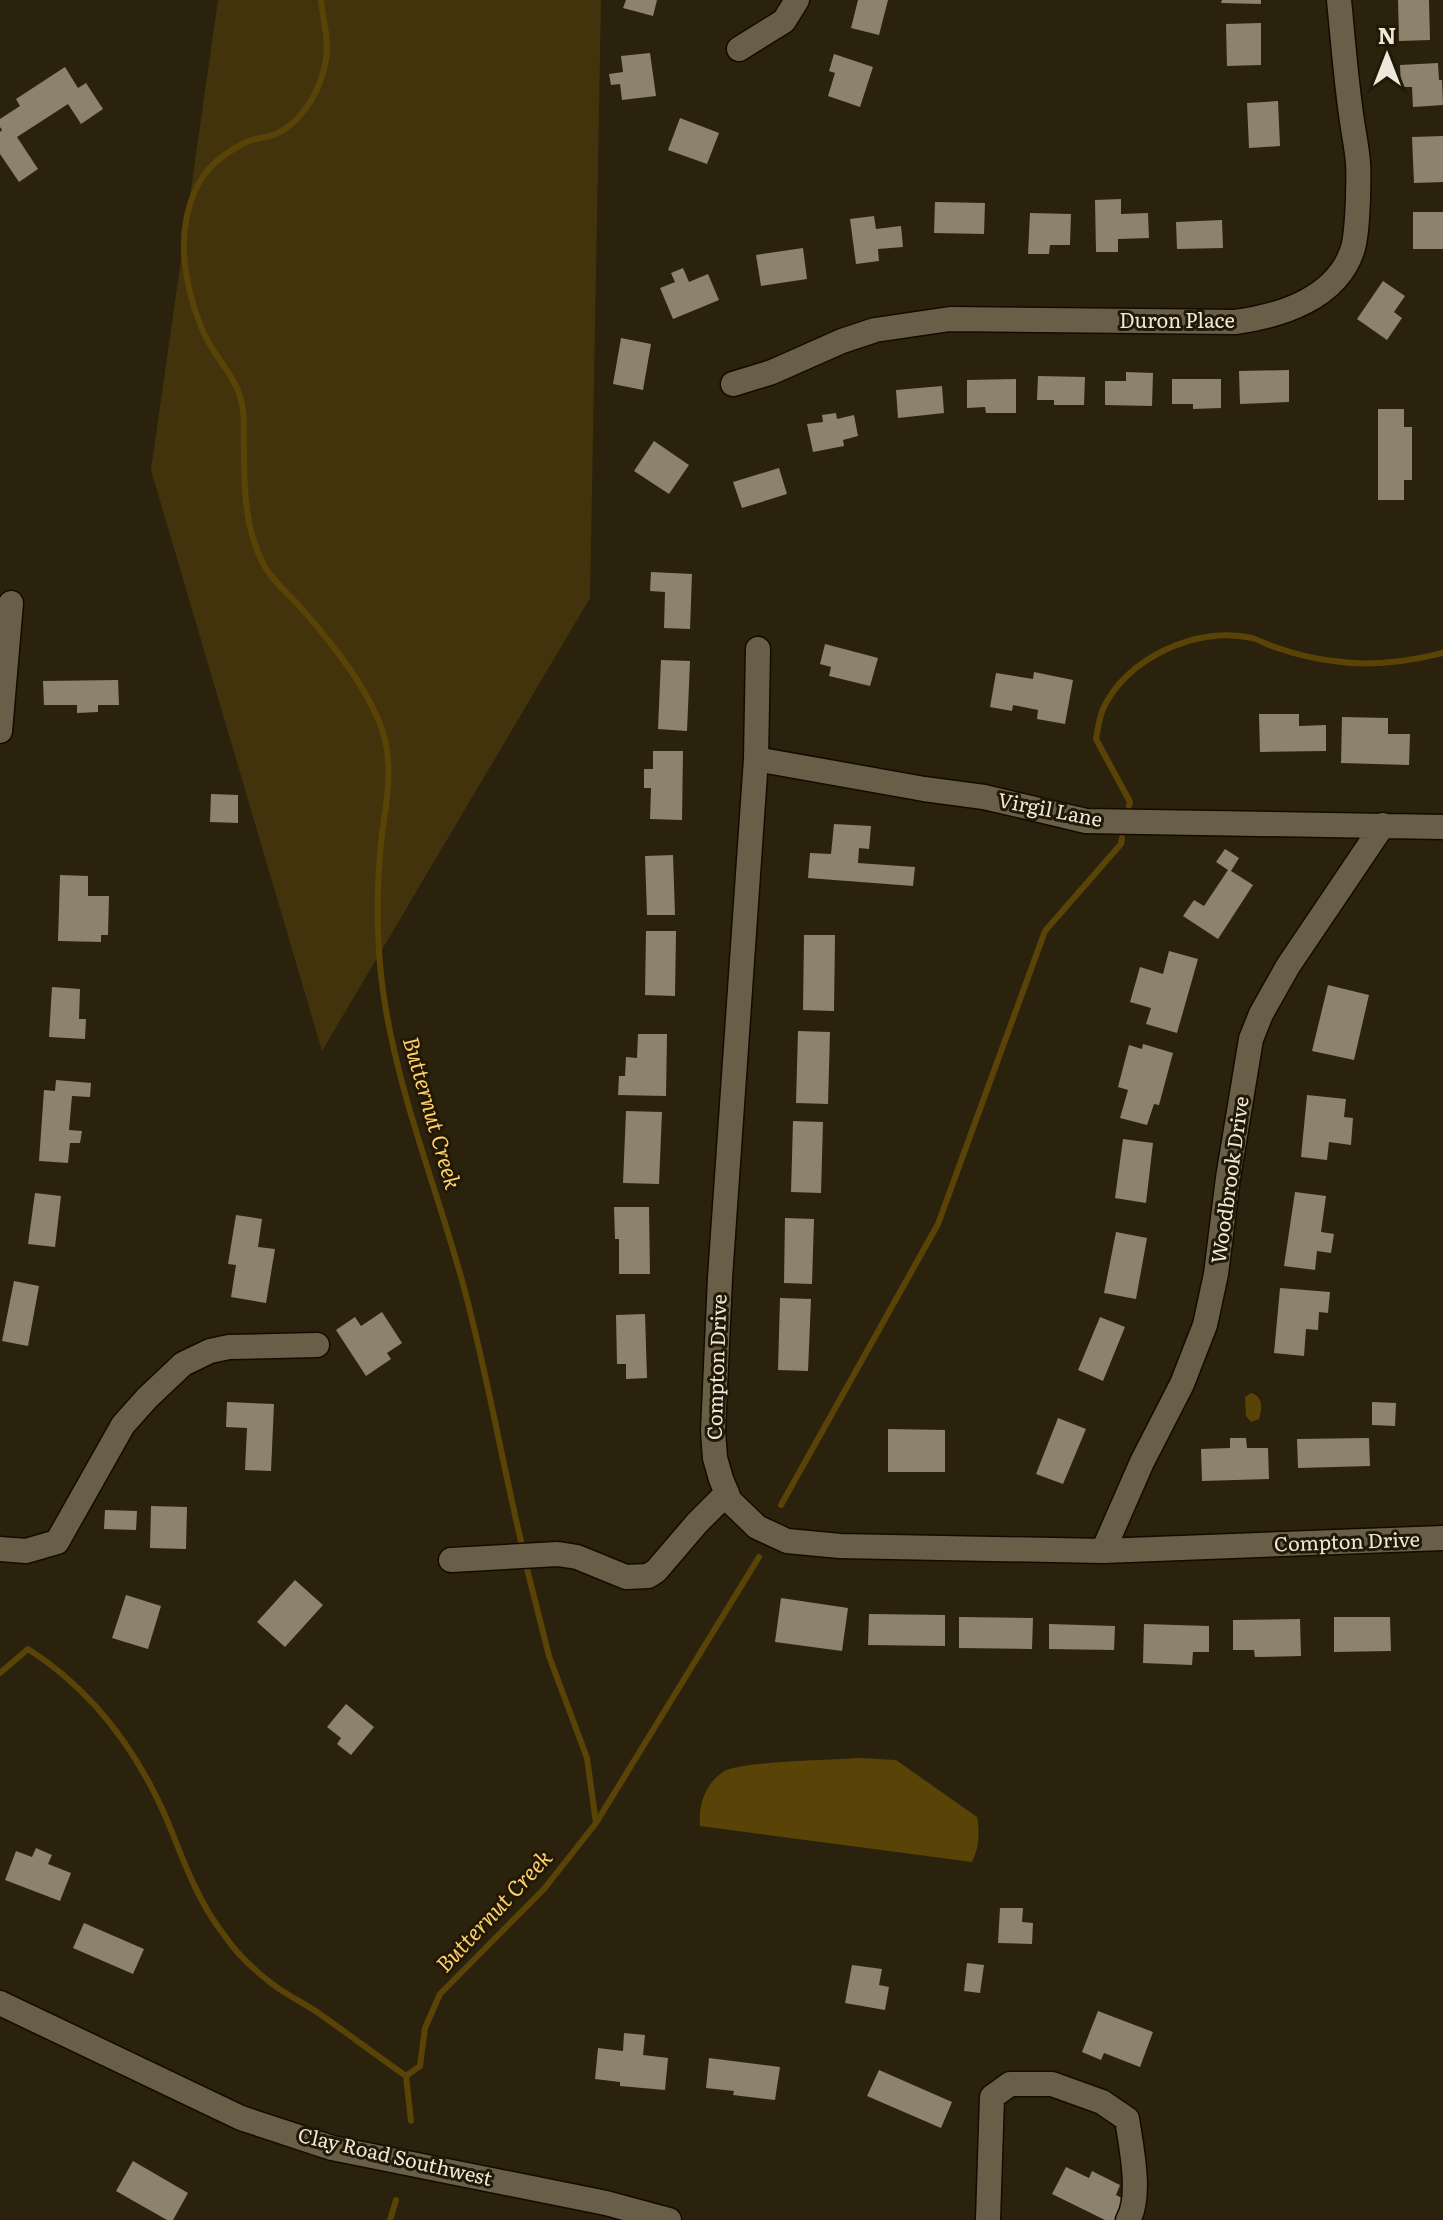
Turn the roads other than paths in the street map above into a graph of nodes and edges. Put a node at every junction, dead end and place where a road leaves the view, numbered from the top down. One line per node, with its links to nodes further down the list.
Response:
1 (797, 0): 3 (street)
2 (1339, 0): 4 (street, Duron Place)
3 (739, 49)
4 (733, 384)
5 (11, 603): 7 (street)
6 (758, 649): 8 (street, Compton Drive)
7 (0, 731)
8 (756, 759): 9 (street, Virgil Lane); 12 (street, Compton Drive)
9 (1383, 825): 10 (street, Virgil Lane); 15 (street, Woodbrook Drive)
10 (1443, 827)
11 (317, 1345): 14 (street)
12 (727, 1493): 15 (street, Compton Drive); 16 (street)
13 (1443, 1538): 15 (street, Compton Drive)
14 (0, 1549)
15 (1103, 1551)
16 (451, 1560)
17 (0, 2003): 18 (street, Clay Road Southwest)
18 (669, 2220)
19 (988, 2220): 20 (street)
20 (1128, 2220)

